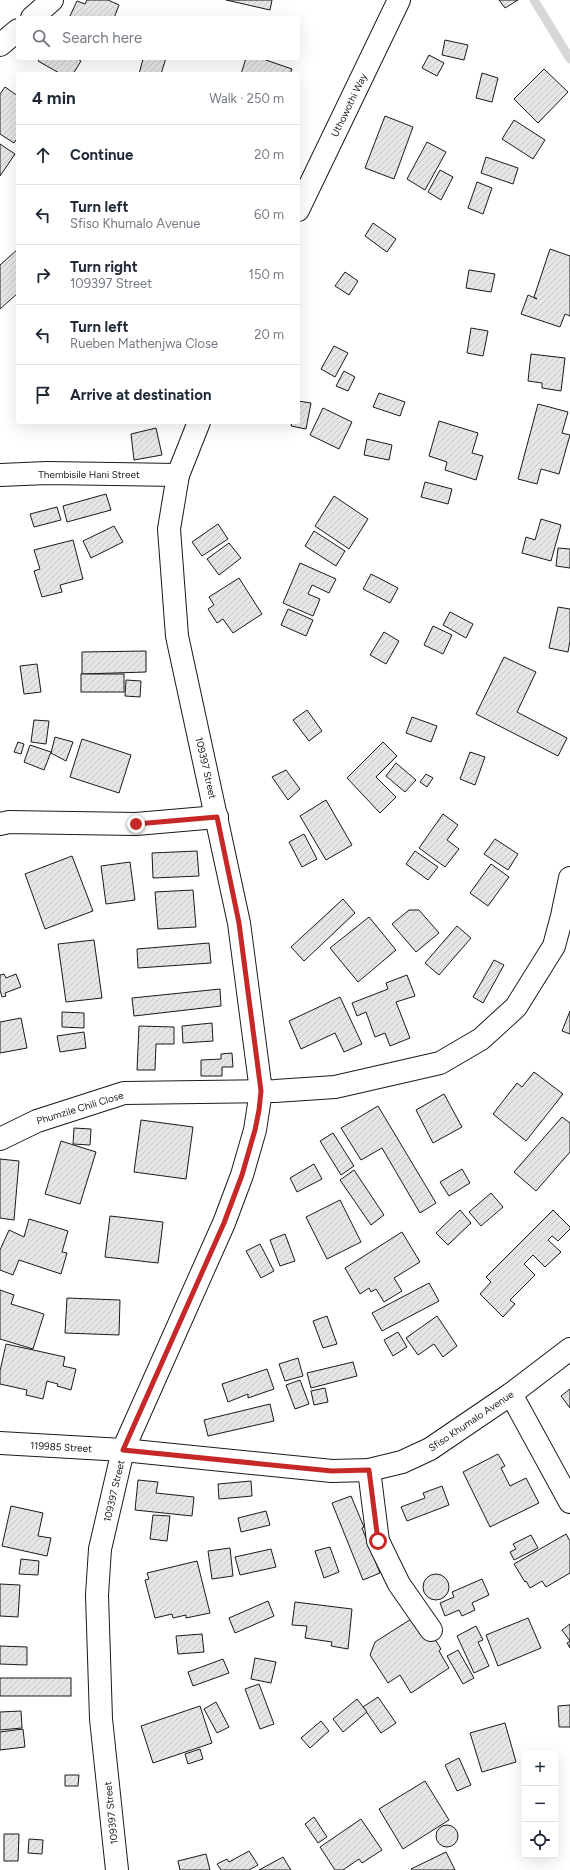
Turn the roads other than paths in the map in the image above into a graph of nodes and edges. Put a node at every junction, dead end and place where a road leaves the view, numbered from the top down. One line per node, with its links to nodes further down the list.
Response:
1 (52, 0): 3 (street)
2 (399, 0): 6 (street, Uthowothi Way)
3 (34, 16)
4 (16, 32): 5 (street)
5 (0, 45)
6 (300, 206)
7 (198, 424): 9 (street)
8 (0, 475): 9 (street, Thembisile Hani Street)
9 (178, 475): 10 (street, 109397 Street)
10 (217, 817): 11 (street); 13 (street, 109397 Street)
11 (0, 824)
12 (570, 878): 13 (street, Phumzile Chili Close)
13 (261, 1091): 14 (street, Phumzile Chili Close); 18 (street, 109397 Street)
14 (0, 1139)
15 (570, 1349): 16 (street, Sfiso Khumalo Avenue)
16 (512, 1394): 19 (street, Sfiso Khumalo Avenue); 20 (street)
17 (0, 1443): 18 (street, 119985 Street)
18 (123, 1450): 19 (street, Sfiso Khumalo Avenue); 22 (street, 109397 Street)
19 (369, 1470): 21 (street)
20 (570, 1502)
21 (431, 1630)
22 (116, 1870)

